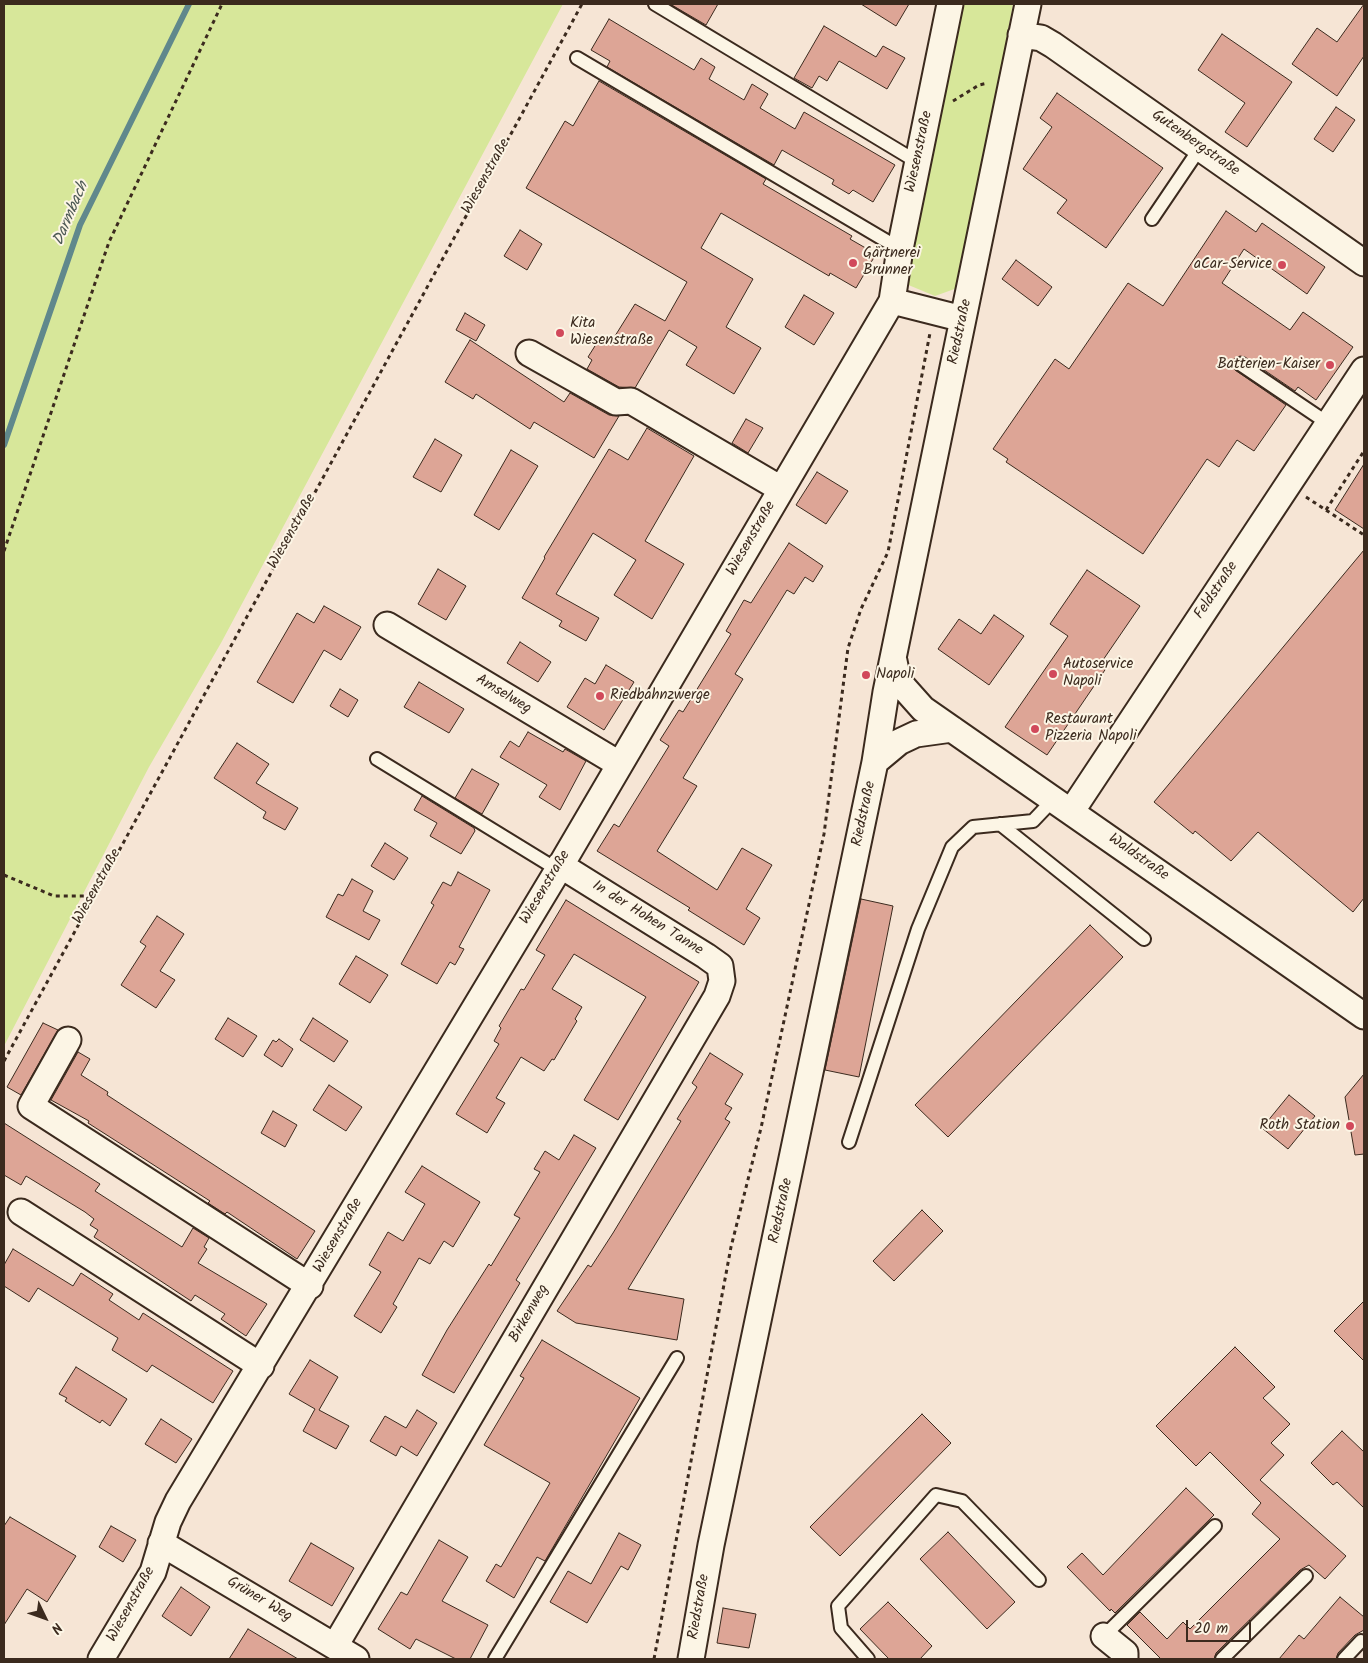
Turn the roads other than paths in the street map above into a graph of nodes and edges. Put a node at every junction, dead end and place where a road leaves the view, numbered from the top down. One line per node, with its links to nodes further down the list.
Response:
1 (655, 4): 7 (lane)
2 (950, 4): 7 (street, Wiesenstraße)
3 (1028, 4): 4 (street, Riedstraße)
4 (1021, 35): 6 (street, Gutenbergstraße); 12 (street, Riedstraße)
5 (576, 58): 9 (lane)
6 (1200, 148): 8 (lane); 10 (street, Gutenbergstraße)
7 (919, 162): 9 (street, Wiesenstraße)
8 (1152, 220)
9 (900, 249): 11 (street, Wiesenstraße)
10 (1364, 263)
11 (892, 301): 12 (street); 17 (street, Wiesenstraße)
12 (963, 319): 19 (street, Riedstraße)
13 (529, 353): 17 (street, Wiesenstraße)
14 (1240, 364): 16 (lane)
15 (1364, 370): 16 (street, Feldstraße)
16 (1329, 424): 25 (street, Feldstraße)
17 (781, 489): 24 (street, Wiesenstraße)
18 (387, 625): 24 (street, Amselweg)
19 (894, 660): 20 (street, Riedstraße); 23 (street, Riedstraße)
20 (912, 699): 21 (street, Waldstraße)
21 (952, 729): 23 (street, Riedstraße); 25 (street, Waldstraße)
22 (377, 759): 27 (lane)
23 (876, 762): 47 (street, Riedstraße)
24 (619, 764): 27 (street, Wiesenstraße)
25 (1062, 806): 26 (lane); 30 (street, Waldstraße)
26 (1000, 824): 28 (lane); 32 (lane)
27 (559, 868): 29 (street, In der Hohen Tanne); 34 (street, Wiesenstraße)
28 (1144, 939)
29 (722, 981): 43 (street, Birkenweg)
30 (1364, 1016)
31 (68, 1040): 34 (street, Wiesenstraße)
32 (849, 1142)
33 (21, 1212): 36 (street)
34 (310, 1286): 36 (street, Wiesenstraße)
35 (677, 1358): 46 (lane)
36 (261, 1366): 38 (street, Wiesenstraße)
37 (1215, 1526): 41 (lane)
38 (161, 1543): 43 (street, Grüner Weg); 44 (street, Wiesenstraße)
39 (1306, 1576): 50 (lane)
40 (1039, 1580): 48 (lane)
41 (1104, 1636): 49 (street)
42 (1361, 1641): 51 (lane)
43 (335, 1646): 45 (street, Grüner Weg)
44 (101, 1659)
45 (356, 1659)
46 (495, 1659)
47 (691, 1659)
48 (868, 1659)
49 (1125, 1659)
50 (1222, 1659)
51 (1344, 1659)

